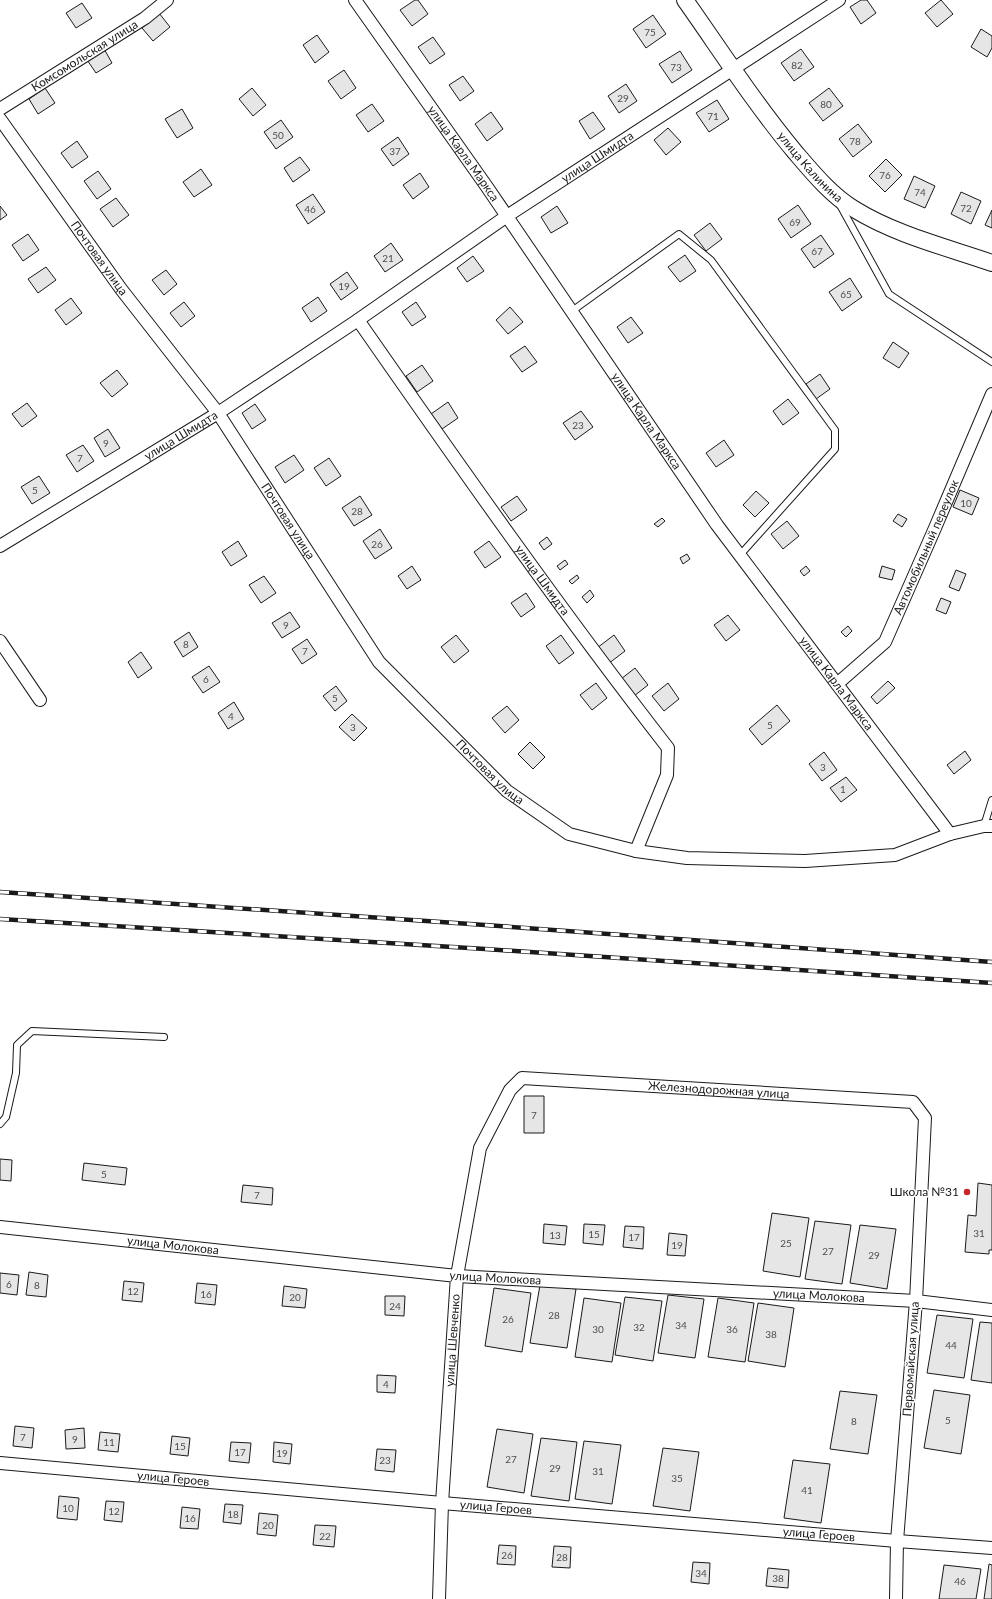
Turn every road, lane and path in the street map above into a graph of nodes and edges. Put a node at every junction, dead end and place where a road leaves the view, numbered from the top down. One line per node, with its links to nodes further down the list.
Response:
1 (167, 0): 6 (street, Комсомольская улица)
2 (356, 0): 9 (street, улица Карла Маркса)
3 (685, 0): 5 (main road, улица Калинина)
4 (840, 0): 5 (street, улица Шмидта)
5 (733, 70): 8 (main road, улица Калинина); 9 (street, улица Шмидта)
6 (0, 110)
7 (0, 119): 15 (street, Почтовая улица)
8 (832, 192): 10 (main road, улица Калинина); 13 (lane)
9 (507, 216): 11 (street, улица Карла Маркса); 12 (street, улица Шмидта)
10 (992, 263)
11 (572, 311): 17 (street, улица Карла Маркса); 17 (lane)
12 (358, 320): 15 (street, улица Шмидта); 24 (street, улица Шмидта)
13 (992, 362)
14 (992, 394): 19 (street, Автомобильный переулок)
15 (218, 413): 16 (street, улица Шмидта); 24 (street, Почтовая улица)
16 (0, 546)
17 (740, 555): 19 (street, улица Карла Маркса)
18 (0, 641): 20 (street)
19 (837, 684): 23 (street, улица Карла Маркса)
20 (40, 700)
21 (992, 800): 22 (lane)
22 (988, 826): 23 (street, Почтовая улица)
23 (950, 834): 24 (street, Почтовая улица)
24 (636, 851)
25 (164, 1037): 28 (lane)
26 (510, 1090): 27 (street, Железнодорожная улица); 30 (street, улица Шевченко)
27 (925, 1118): 31 (street, Первомайская улица)
28 (0, 1124)
29 (0, 1227): 30 (street, улица Молокова)
30 (457, 1276): 31 (street, улица Молокова); 34 (street, улица Шевченко)
31 (916, 1301): 32 (street, улица Молокова); 35 (street, Первомайская улица)
32 (992, 1310)
33 (0, 1463): 34 (street, улица Героев)
34 (442, 1503): 35 (street, улица Героев); 37 (street, улица Шевченко)
35 (898, 1541): 36 (street, улица Героев); 38 (street, Первомайская улица)
36 (992, 1548)
37 (439, 1599)
38 (896, 1599)

